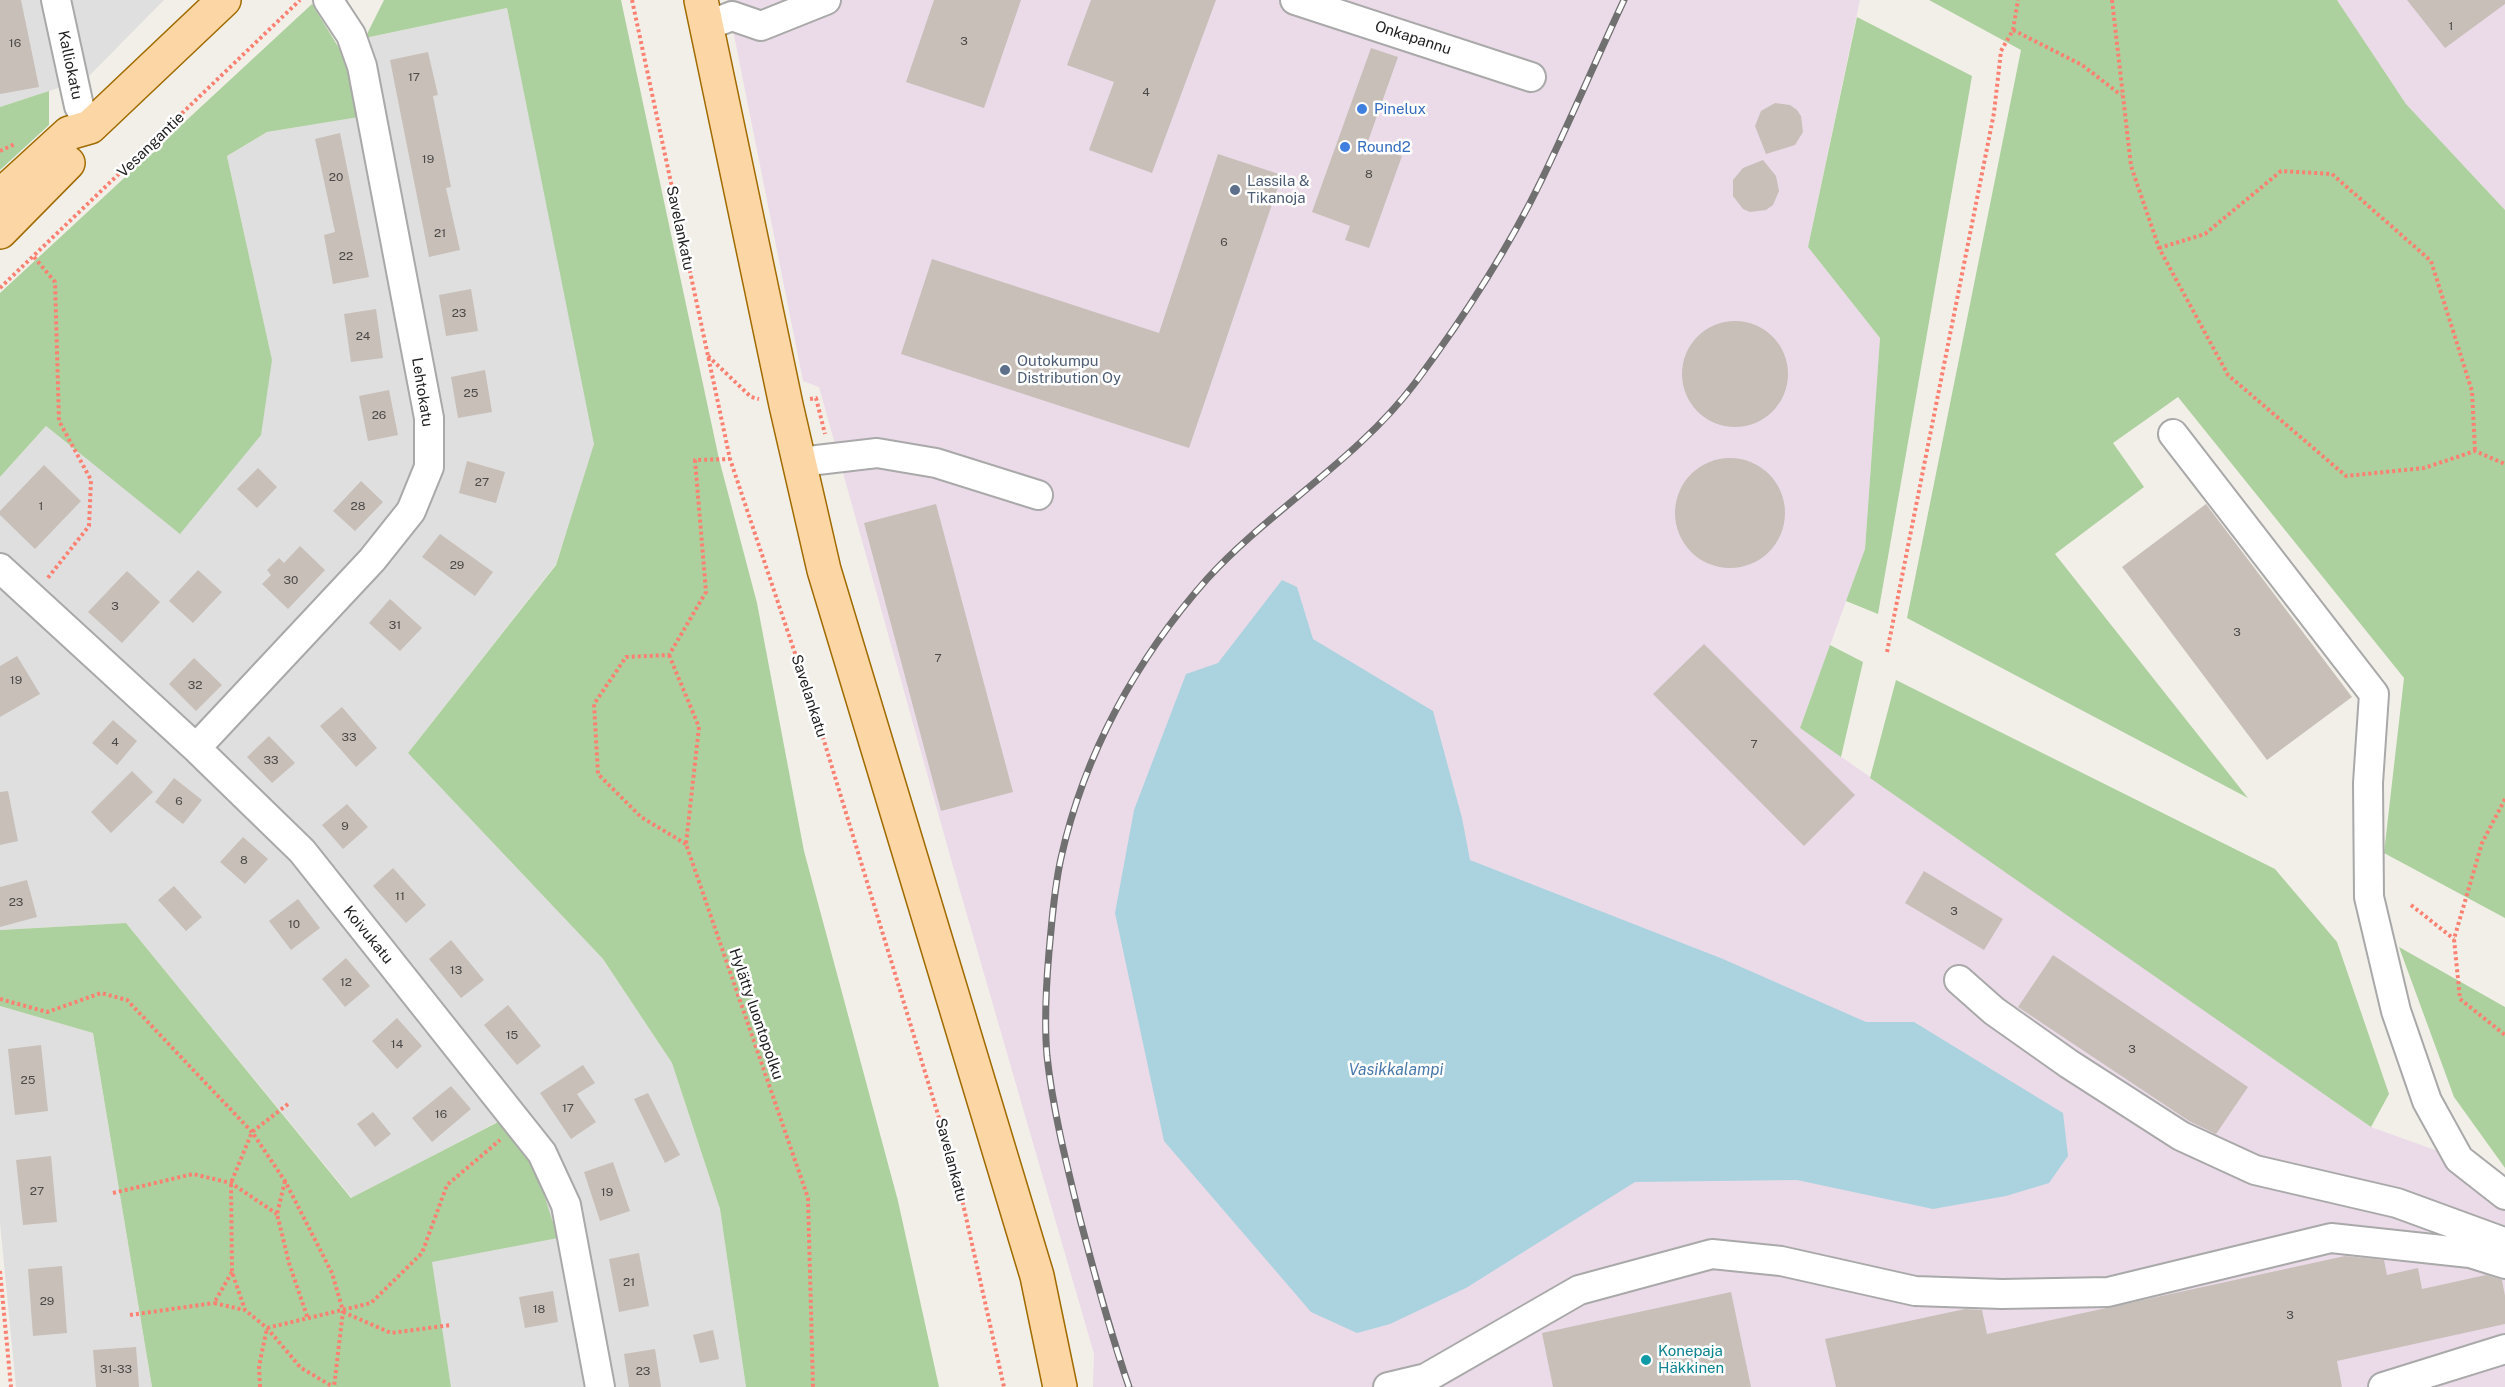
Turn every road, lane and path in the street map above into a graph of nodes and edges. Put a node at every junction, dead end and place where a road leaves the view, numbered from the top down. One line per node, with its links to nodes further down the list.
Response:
1 (56, 0): 14 (street, Kalliokatu)
2 (224, 0): 14 (main road)
3 (300, 0): 18 (path, Vesangantie)
4 (328, 0): 30 (street, Lehtokatu)
5 (632, 0): 22 (path, Savelankatu)
6 (826, 0): 10 (street)
7 (1295, 0): 12 (street, Onkapannu)
8 (2018, 0): 11 (path)
9 (2112, 0): 13 (path)
10 (703, 13): 23 (main road)
11 (2013, 30): 13 (path); 28 (path)
12 (1531, 77)
13 (2122, 95): 17 (path)
14 (90, 127): 15 (main road); 16 (main road)
15 (0, 196)
16 (0, 232)
17 (2159, 248): 21 (path); 21 (path)
18 (34, 257): 19 (path, Vesangantie); 27 (path)
19 (0, 288)
20 (2173, 434): 44 (street)
21 (2475, 451): 24 (path)
22 (730, 459): 29 (path); 63 (path, Savelankatu)
23 (800, 462): 25 (street); 64 (main road)
24 (2505, 464)
25 (1038, 495)
26 (0, 568): 27 (street, Koivukatu)
27 (32, 597): 30 (street, Koivukatu)
28 (1887, 652)
29 (669, 655): 32 (path, Hylätty luontopolku); 32 (path)
30 (196, 748): 39 (street, Koivukatu)
31 (2505, 799): 34 (path)
32 (686, 844): 62 (path, Hylätty luontopolku)
33 (2411, 905): 34 (path)
34 (2454, 939): 37 (path)
35 (1959, 980): 46 (street)
36 (0, 999): 40 (path)
37 (2505, 1035)
38 (288, 1104): 40 (path)
39 (518, 1124): 52 (path); 61 (street, Koivukatu)
40 (252, 1132): 41 (path); 42 (path)
41 (285, 1181): 45 (path); 52 (path)
42 (231, 1183): 43 (path); 45 (path); 49 (path)
43 (112, 1193)
44 (2505, 1195)
45 (277, 1214): 54 (path)
46 (2505, 1246)
47 (2505, 1264): 65 (street)
48 (0, 1271): 59 (path)
49 (232, 1272): 50 (path); 51 (path)
50 (214, 1303): 51 (path); 53 (path)
51 (245, 1310): 56 (path)
52 (343, 1311): 54 (path); 55 (path); 58 (path)
53 (130, 1315)
54 (308, 1319): 56 (path)
55 (451, 1325)
56 (267, 1328): 58 (path); 60 (path)
57 (2505, 1349): 66 (street)
58 (333, 1386)
59 (11, 1387)
60 (260, 1387)
61 (600, 1387)
62 (813, 1387)
63 (1004, 1387)
64 (1060, 1387)
65 (1388, 1387)
66 (2383, 1387)

